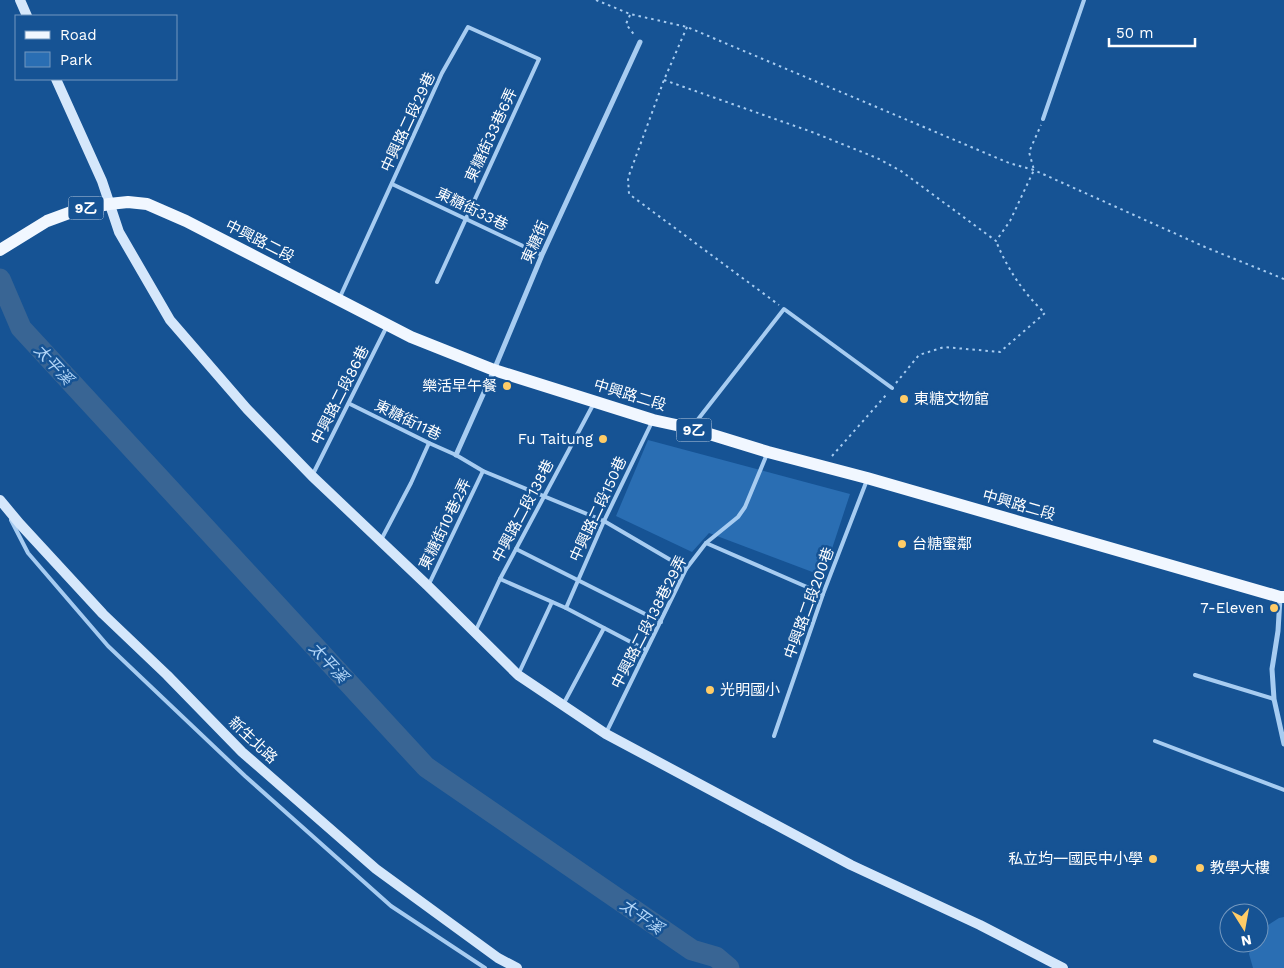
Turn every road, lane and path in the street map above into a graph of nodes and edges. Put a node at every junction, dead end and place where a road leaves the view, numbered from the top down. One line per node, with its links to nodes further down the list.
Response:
1 (20, 0): 5 (street)
2 (596, 0): 4 (path)
3 (1084, 0): 11 (lane)
4 (630, 14): 6 (path); 7 (path)
5 (27, 15)
6 (687, 27): 10 (path); 12 (path)
7 (640, 42): 18 (street, 東糖街)
8 (538, 59): 13 (lane, 中興路二段29巷); 15 (lane, 東糖街33巷6弄)
9 (56, 80): 14 (street)
10 (664, 80): 16 (path); 22 (path)
11 (1043, 120): 12 (path)
12 (1034, 170): 16 (path); 19 (path)
13 (392, 184): 15 (lane, 東糖街33巷); 21 (lane, 中興路二段29巷)
14 (109, 204): 17 (main road, 中興路二段 / 9乙); 21 (main road, 中興路二段 / 9乙); 35 (street)
15 (465, 219): 18 (lane, 東糖街33巷); 20 (lane, 東糖街33巷6弄)
16 (996, 240): 25 (path)
17 (0, 250)
18 (542, 255): 24 (street, 東糖街)
19 (1284, 279)
20 (437, 282)
21 (339, 299): 23 (main road, 中興路二段 / 9乙)
22 (784, 309): 25 (lane); 29 (lane)
23 (388, 324): 24 (main road, 中興路二段 / 9乙); 27 (lane, 中興路二段86巷)
24 (494, 370): 26 (main road, 中興路二段 / 9乙); 32 (street, 東糖街)
25 (892, 388): 33 (path)
26 (595, 401): 28 (main road, 中興路二段 / 9乙); 37 (lane, 中興路二段138巷)
27 (350, 404): 30 (lane, 東糖街11巷); 35 (lane, 中興路二段86巷)
28 (653, 420): 29 (main road, 中興路二段 / 9乙); 39 (lane, 中興路二段150巷)
29 (690, 428): 31 (main road, 中興路二段 / 9乙)
30 (429, 443): 32 (lane, 東糖街11巷); 40 (lane)
31 (768, 452): 33 (main road, 中興路二段 / 9乙); 41 (lane, 中興路二段138巷29弄)
32 (456, 455): 34 (lane, 東糖街11巷)
33 (823, 466): 36 (main road, 中興路二段 / 9乙)
34 (483, 471): 37 (lane, 東糖街11巷); 46 (lane, 東糖街10巷2弄)
35 (312, 476): 40 (street)
36 (867, 478): 47 (lane, 中興路二段200巷); 48 (main road, 中興路二段 / 9乙)
37 (544, 497): 39 (lane, 東糖街11巷); 42 (lane, 中興路二段138巷)
38 (1, 501): 64 (lane); 65 (street, 新生北路)
39 (604, 521): 43 (lane, 東糖街11巷); 45 (lane, 中興路二段150巷)
40 (380, 541): 46 (street)
41 (706, 543): 43 (lane, 中興路二段138巷29弄); 47 (lane)
42 (516, 549): 44 (lane, 中興路二段138巷); 45 (lane)
43 (686, 569): 51 (lane, 中興路二段138巷29弄)
44 (500, 578): 49 (lane); 53 (lane, 中興路二段138巷)
45 (578, 579): 50 (lane, 中興路二段150巷); 51 (lane)
46 (428, 586): 53 (street)
47 (823, 594): 60 (lane, 中興路二段200巷)
48 (1282, 597): 57 (street)
49 (552, 602): 50 (lane); 55 (lane)
50 (566, 608): 52 (lane)
51 (661, 622): 54 (lane, 中興路二段138巷29弄)
52 (604, 628): 54 (lane); 58 (lane)
53 (474, 633): 55 (street)
54 (646, 650): 59 (lane, 中興路二段138巷29弄)
55 (518, 674): 58 (street)
56 (1195, 675): 57 (lane)
57 (1274, 699): 62 (street)
58 (563, 706): 59 (street)
59 (606, 734): 66 (street)
60 (774, 736)
61 (1155, 741): 63 (lane)
62 (1284, 744)
63 (1284, 790)
64 (485, 968)
65 (517, 968)
66 (1063, 968)

